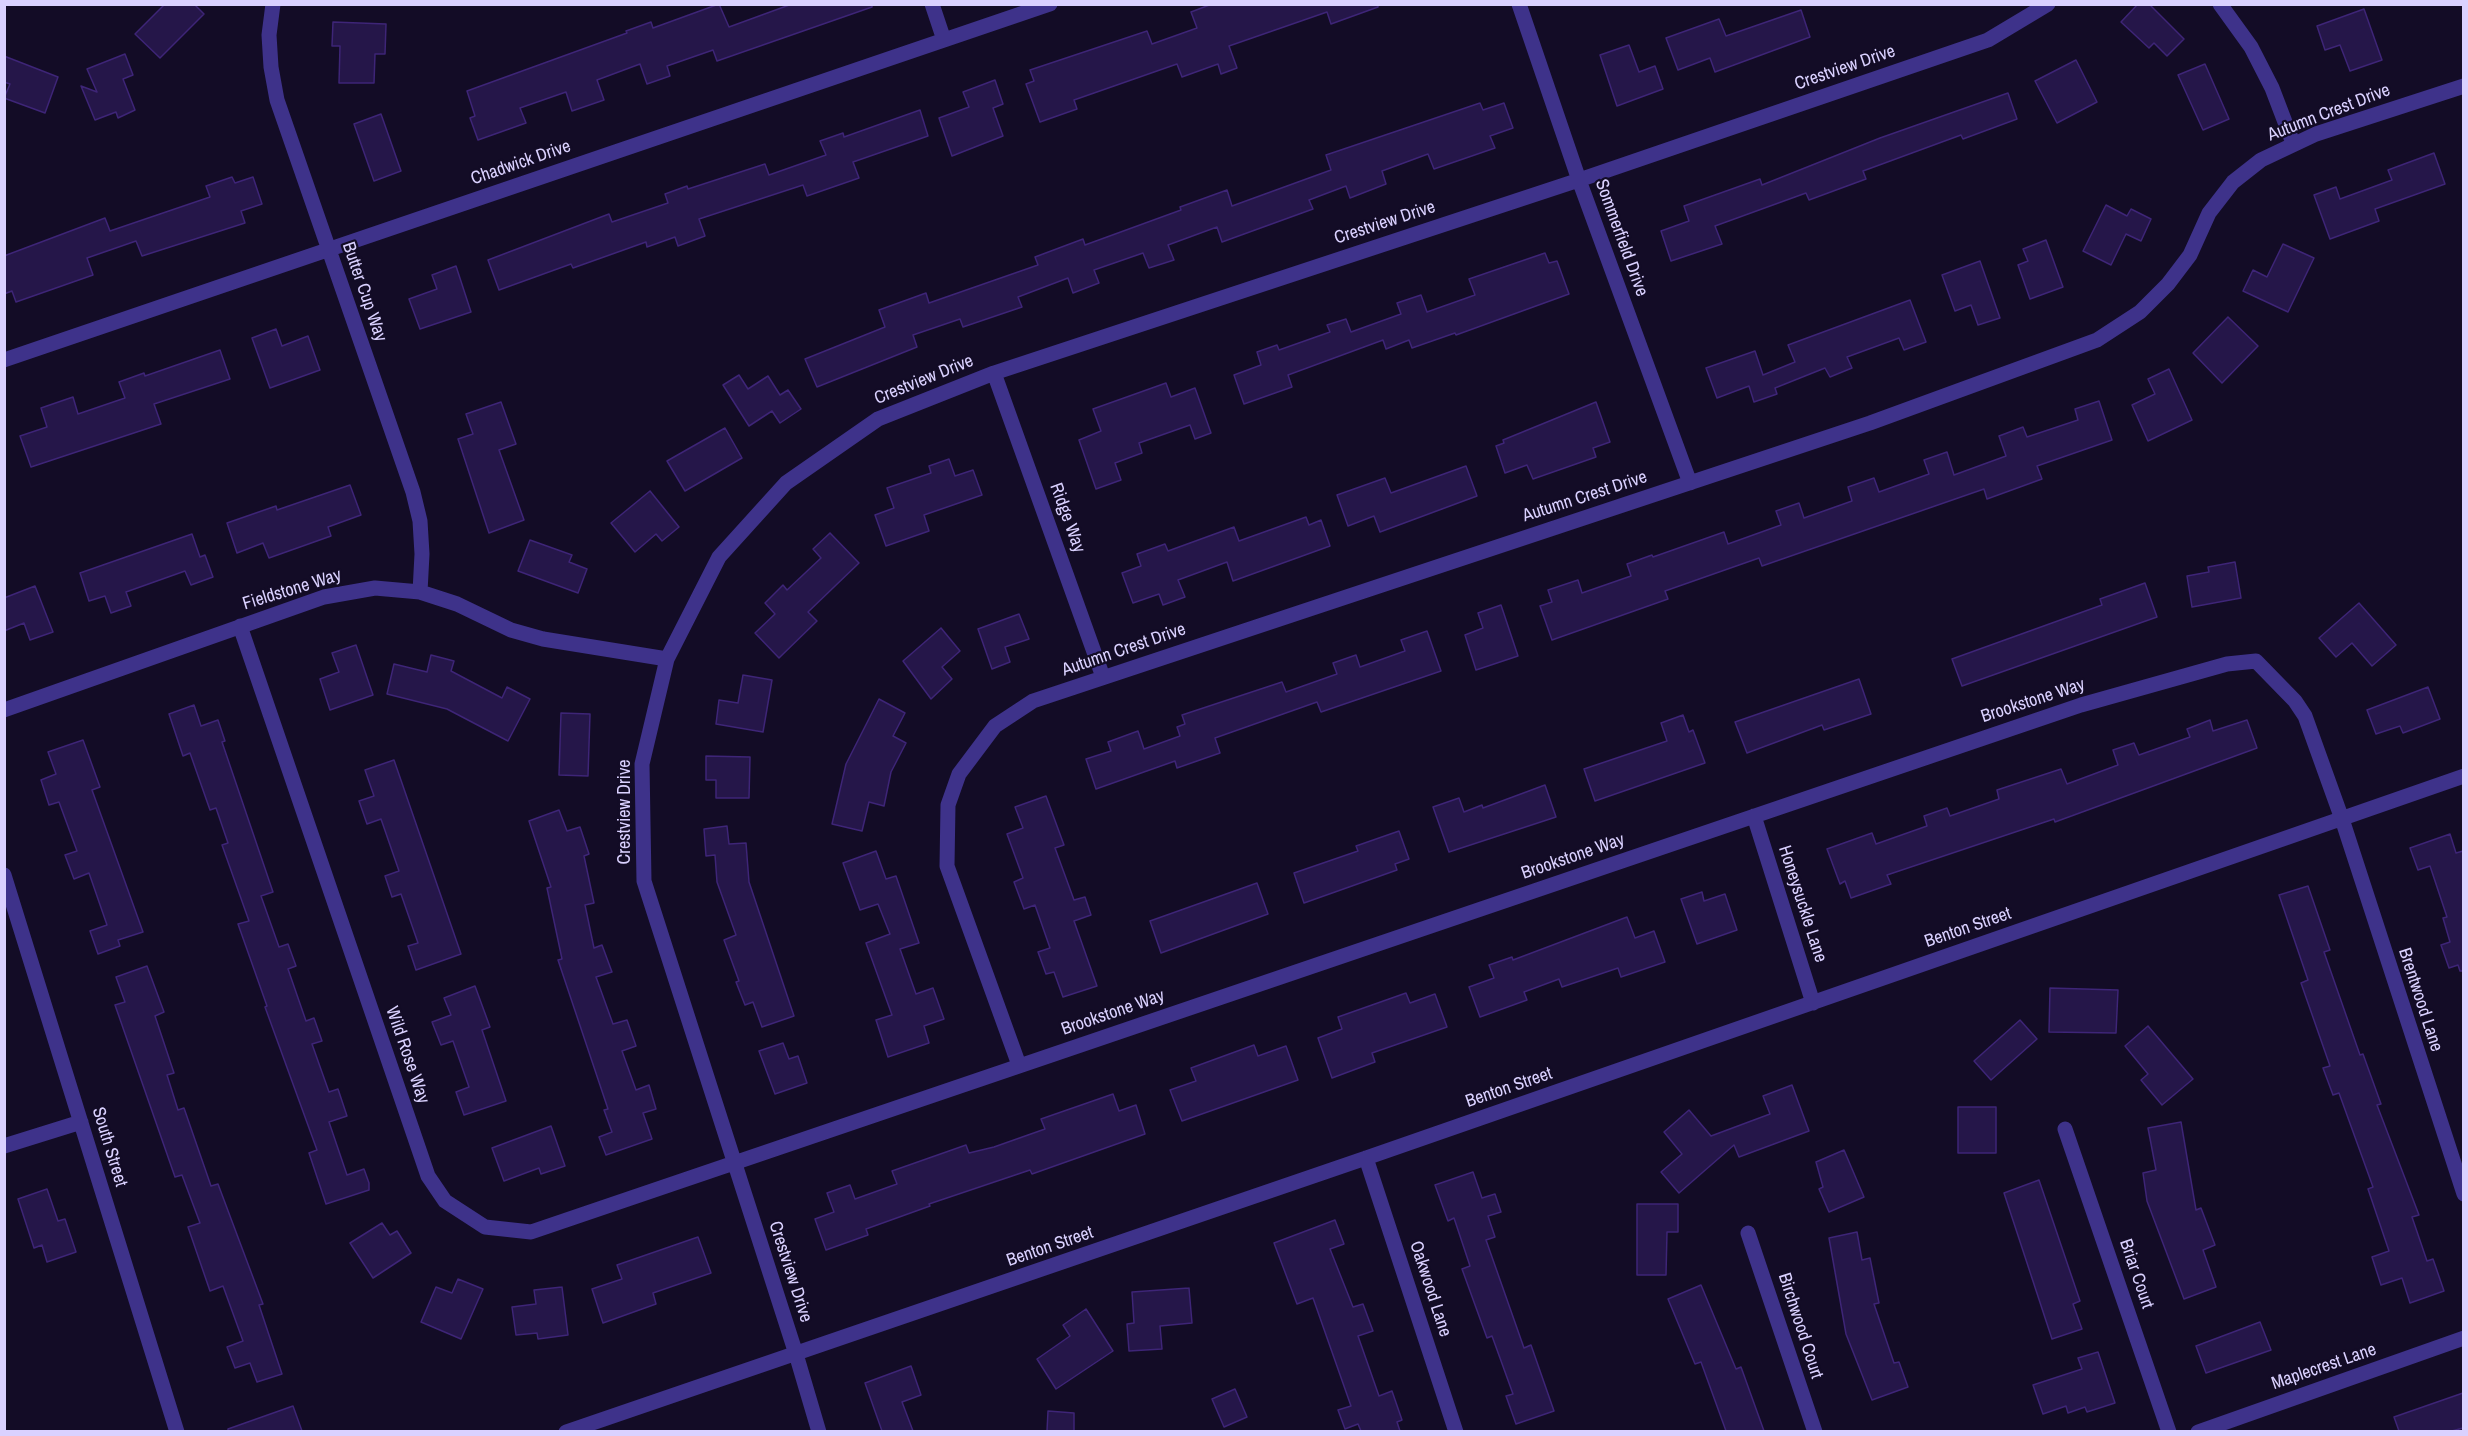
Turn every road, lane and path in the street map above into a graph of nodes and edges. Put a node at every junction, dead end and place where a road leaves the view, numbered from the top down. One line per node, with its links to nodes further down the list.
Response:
1 (273, 4): 11 (street, Butter Cup Way)
2 (932, 4): 7 (street)
3 (1050, 4): 7 (street, Chadwick Drive)
4 (1519, 4): 10 (street, Sommerfield Drive)
5 (2048, 4): 10 (street, Crestview Drive)
6 (2220, 4): 9 (street)
7 (944, 40): 11 (street, Chadwick Drive)
8 (2463, 86): 9 (street, Autumn Crest Drive)
9 (2293, 143): 14 (street, Autumn Crest Drive)
10 (1579, 180): 13 (street, Crestview Drive); 14 (street, Sommerfield Drive)
11 (329, 249): 12 (street, Chadwick Drive); 15 (street, Butter Cup Way)
12 (4, 360)
13 (994, 373): 17 (street, Crestview Drive); 18 (street, Ridge Way)
14 (1690, 483): 18 (street, Autumn Crest Drive)
15 (420, 592): 16 (street, Fieldstone Way); 17 (street, Fieldstone Way)
16 (240, 626): 19 (street, Fieldstone Way); 30 (street, Wild Rose Way)
17 (667, 659): 30 (street, Crestview Drive)
18 (1103, 677): 25 (street, Autumn Crest Drive)
19 (4, 710)
20 (2463, 776): 22 (street, Benton Street)
21 (1754, 816): 22 (street, Brookstone Way); 24 (street, Honeysuckle Lane); 25 (street, Brookstone Way)
22 (2342, 819): 24 (street, Benton Street); 31 (street, Brentwood Lane)
23 (4, 874): 26 (street, South Street)
24 (1813, 1003): 29 (street, Benton Street)
25 (1019, 1065): 30 (street, Brookstone Way)
26 (81, 1122): 28 (street); 35 (street, South Street)
27 (2065, 1129): 40 (street, Briar Court)
28 (4, 1146)
29 (1366, 1158): 34 (street, Benton Street); 38 (street, Oakwood Lane)
30 (734, 1163): 34 (street, Crestview Drive)
31 (2463, 1194)
32 (1748, 1233): 39 (street, Birchwood Court)
33 (2463, 1338): 41 (street, Maplecrest Lane)
34 (796, 1354): 36 (street, Benton Street); 37 (street, Crestview Drive)
35 (177, 1431)
36 (566, 1431)
37 (819, 1431)
38 (1456, 1431)
39 (1815, 1431)
40 (2169, 1431)
41 (2198, 1431)

